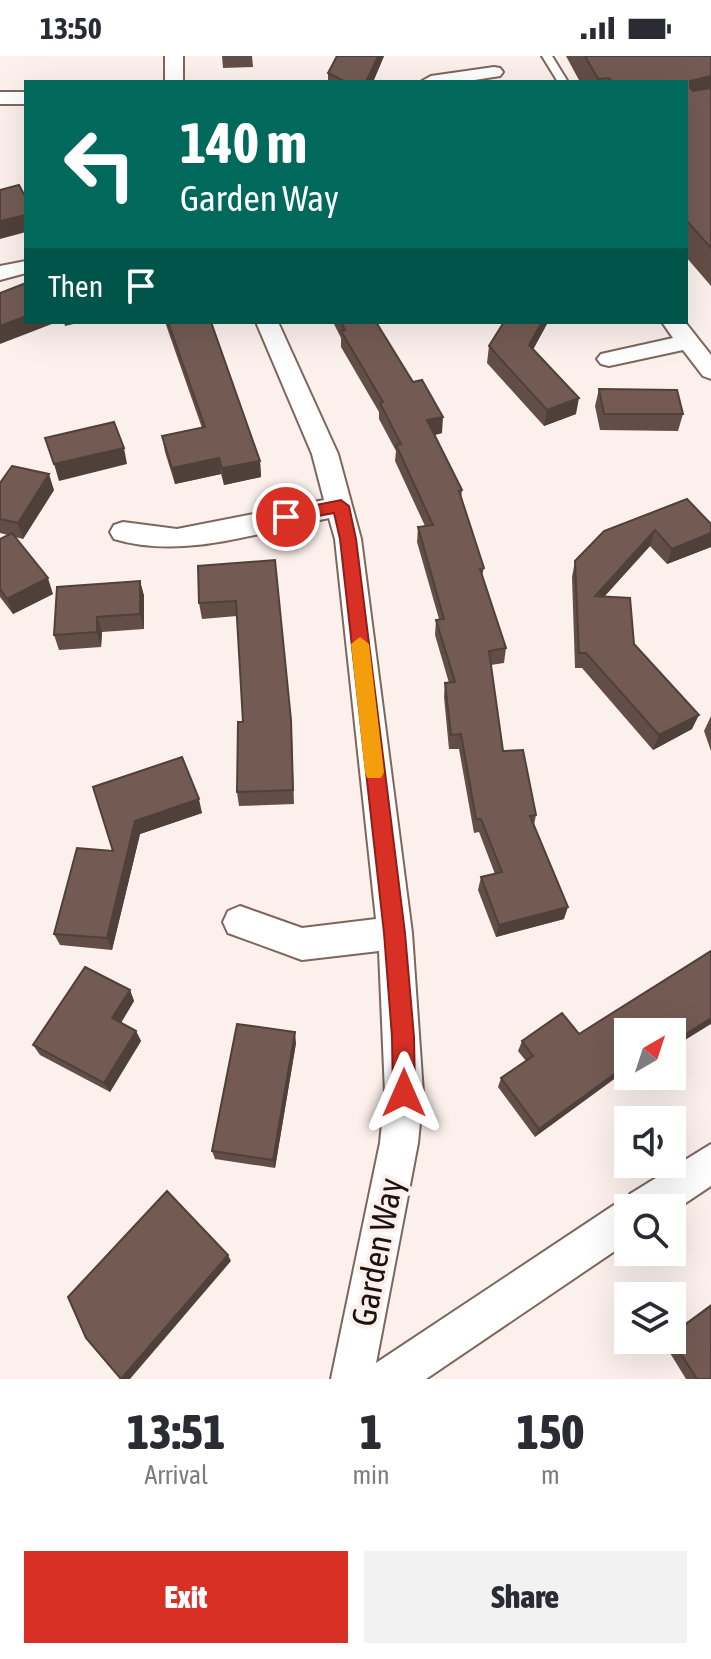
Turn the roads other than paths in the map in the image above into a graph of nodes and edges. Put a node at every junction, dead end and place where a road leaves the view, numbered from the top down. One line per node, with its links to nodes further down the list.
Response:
1 (174, 56): 4 (street)
2 (547, 56): 6 (lane)
3 (494, 70): 5 (street)
4 (174, 80)
5 (437, 80)
6 (562, 80)
7 (0, 98): 8 (street)
8 (24, 98)
9 (24, 267): 10 (street)
10 (0, 273)
11 (268, 324): 16 (street, Garden Way)
12 (674, 324): 13 (street)
13 (688, 342): 14 (street); 15 (street)
14 (609, 359)
15 (711, 371)
16 (341, 506): 17 (street); 19 (street, Garden Way)
17 (123, 532)
18 (240, 922): 19 (street)
19 (395, 933): 23 (street, Garden Way)
20 (711, 1163): 21 (street)
21 (665, 1194)
22 (614, 1228): 24 (street)
23 (352, 1379)
24 (389, 1379)

